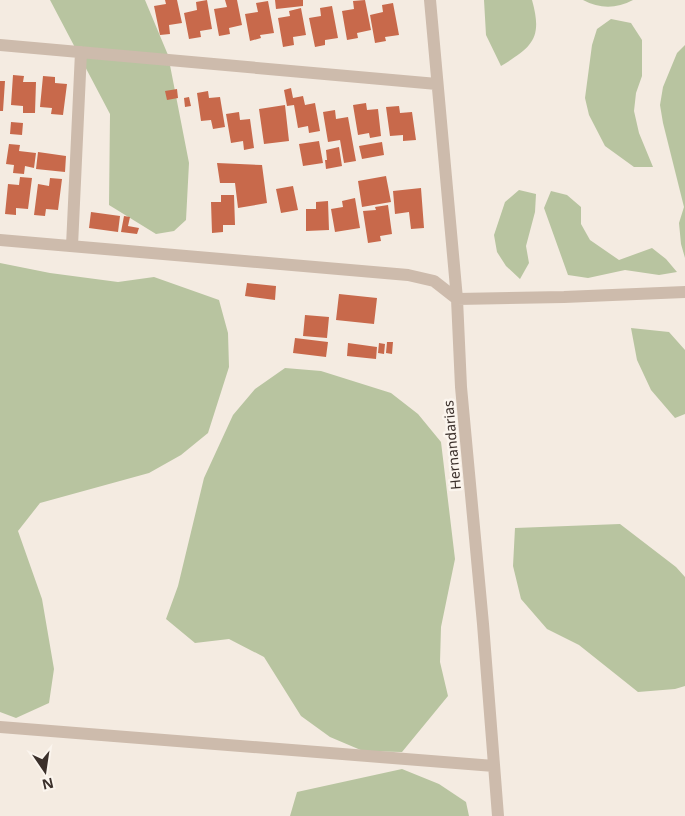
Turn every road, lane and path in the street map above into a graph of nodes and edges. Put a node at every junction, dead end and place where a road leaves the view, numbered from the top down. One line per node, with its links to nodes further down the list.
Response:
1 (430, 0): 4 (street, Hernandarias)
2 (0, 45): 3 (street)
3 (81, 52): 4 (street); 6 (street)
4 (437, 84): 8 (street, Hernandarias)
5 (0, 240): 6 (street)
6 (72, 246): 8 (street)
7 (685, 292): 8 (street)
8 (456, 299): 10 (street, Hernandarias)
9 (0, 727): 10 (street)
10 (494, 766): 11 (street, Hernandarias)
11 (498, 816)

